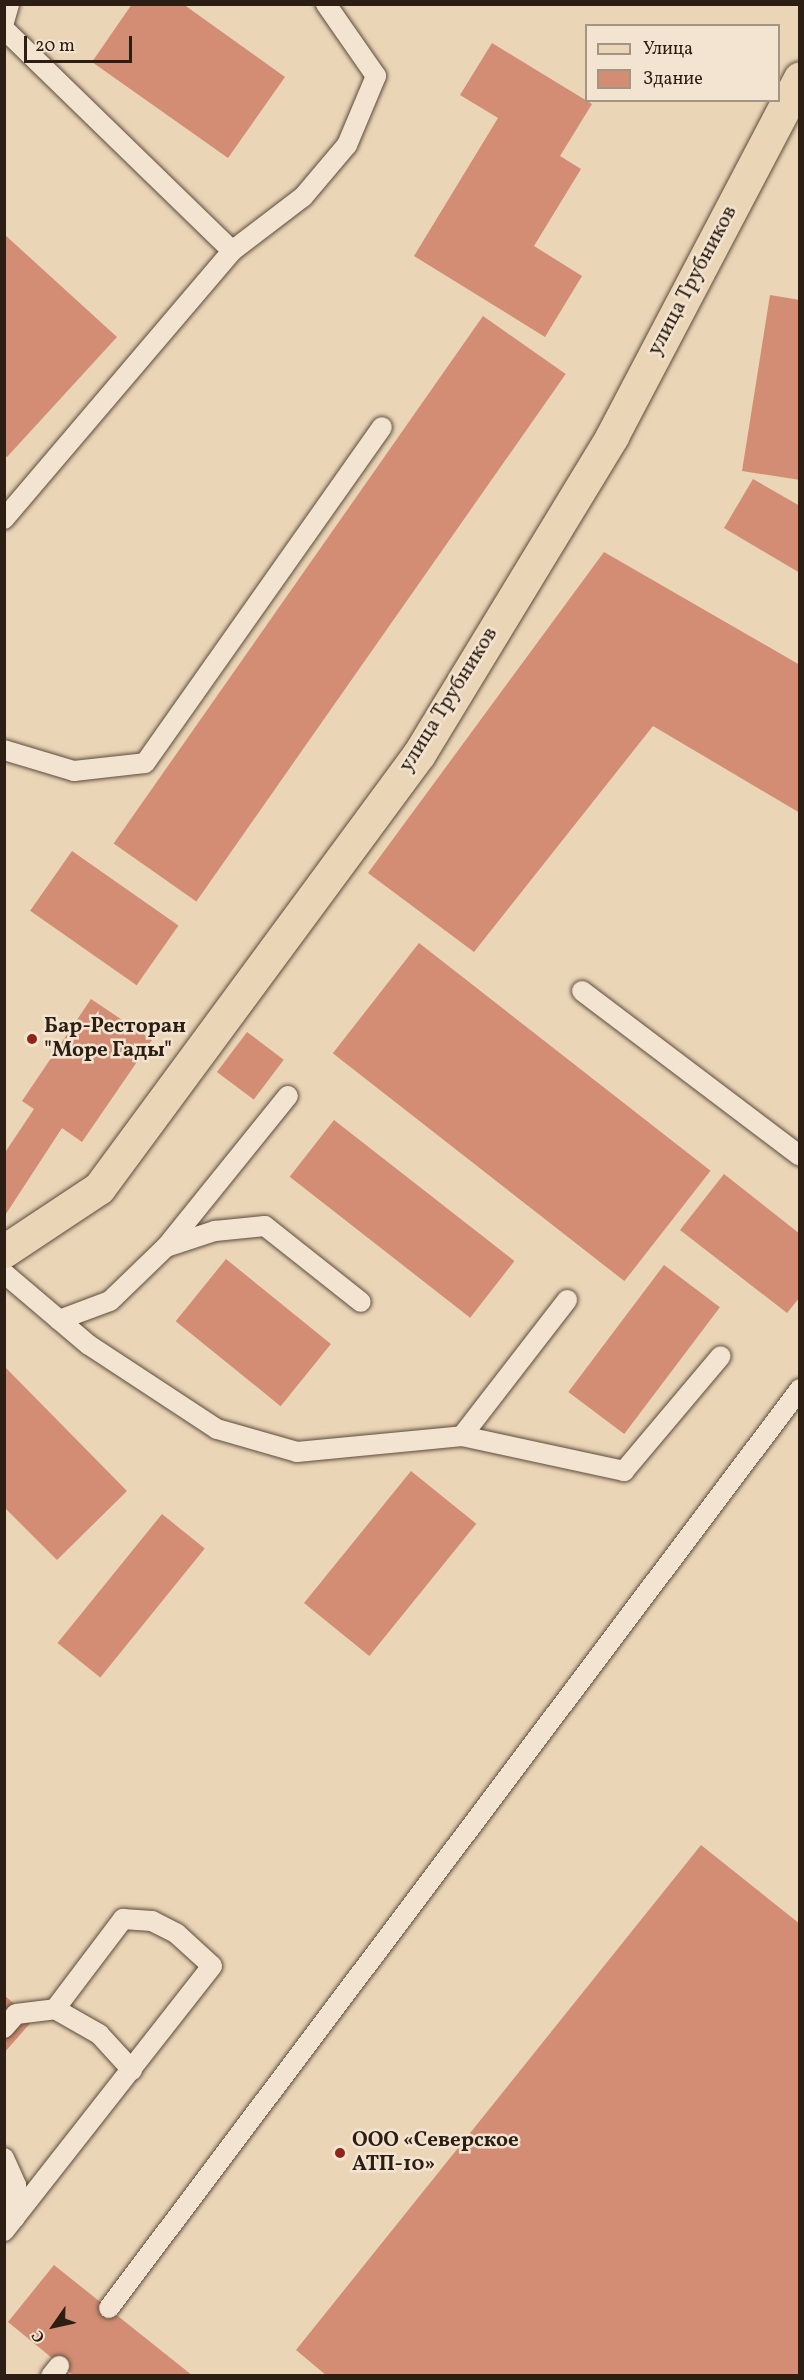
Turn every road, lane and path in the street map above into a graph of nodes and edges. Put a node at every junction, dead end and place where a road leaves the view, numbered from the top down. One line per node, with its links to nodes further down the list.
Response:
1 (9, 4): 3 (lane)
2 (326, 4): 6 (lane)
3 (4, 22)
4 (4, 29): 6 (lane)
5 (800, 78): 14 (main road, улица Трубников)
6 (232, 251): 8 (lane)
7 (382, 427): 9 (lane)
8 (4, 519)
9 (4, 750)
10 (582, 992): 12 (lane)
11 (288, 1096): 13 (lane)
12 (800, 1156)
13 (166, 1247): 17 (lane); 18 (lane)
14 (4, 1251)
15 (4, 1273): 18 (lane)
16 (567, 1300): 21 (lane)
17 (361, 1302)
18 (59, 1320): 21 (lane)
19 (721, 1356): 21 (lane)
20 (800, 1389): 27 (lane)
21 (462, 1436)
22 (55, 2008): 23 (lane); 24 (lane); 24 (lane)
23 (4, 2028)
24 (132, 2070): 26 (lane)
25 (4, 2158): 26 (lane)
26 (10, 2225)
27 (109, 2308)

